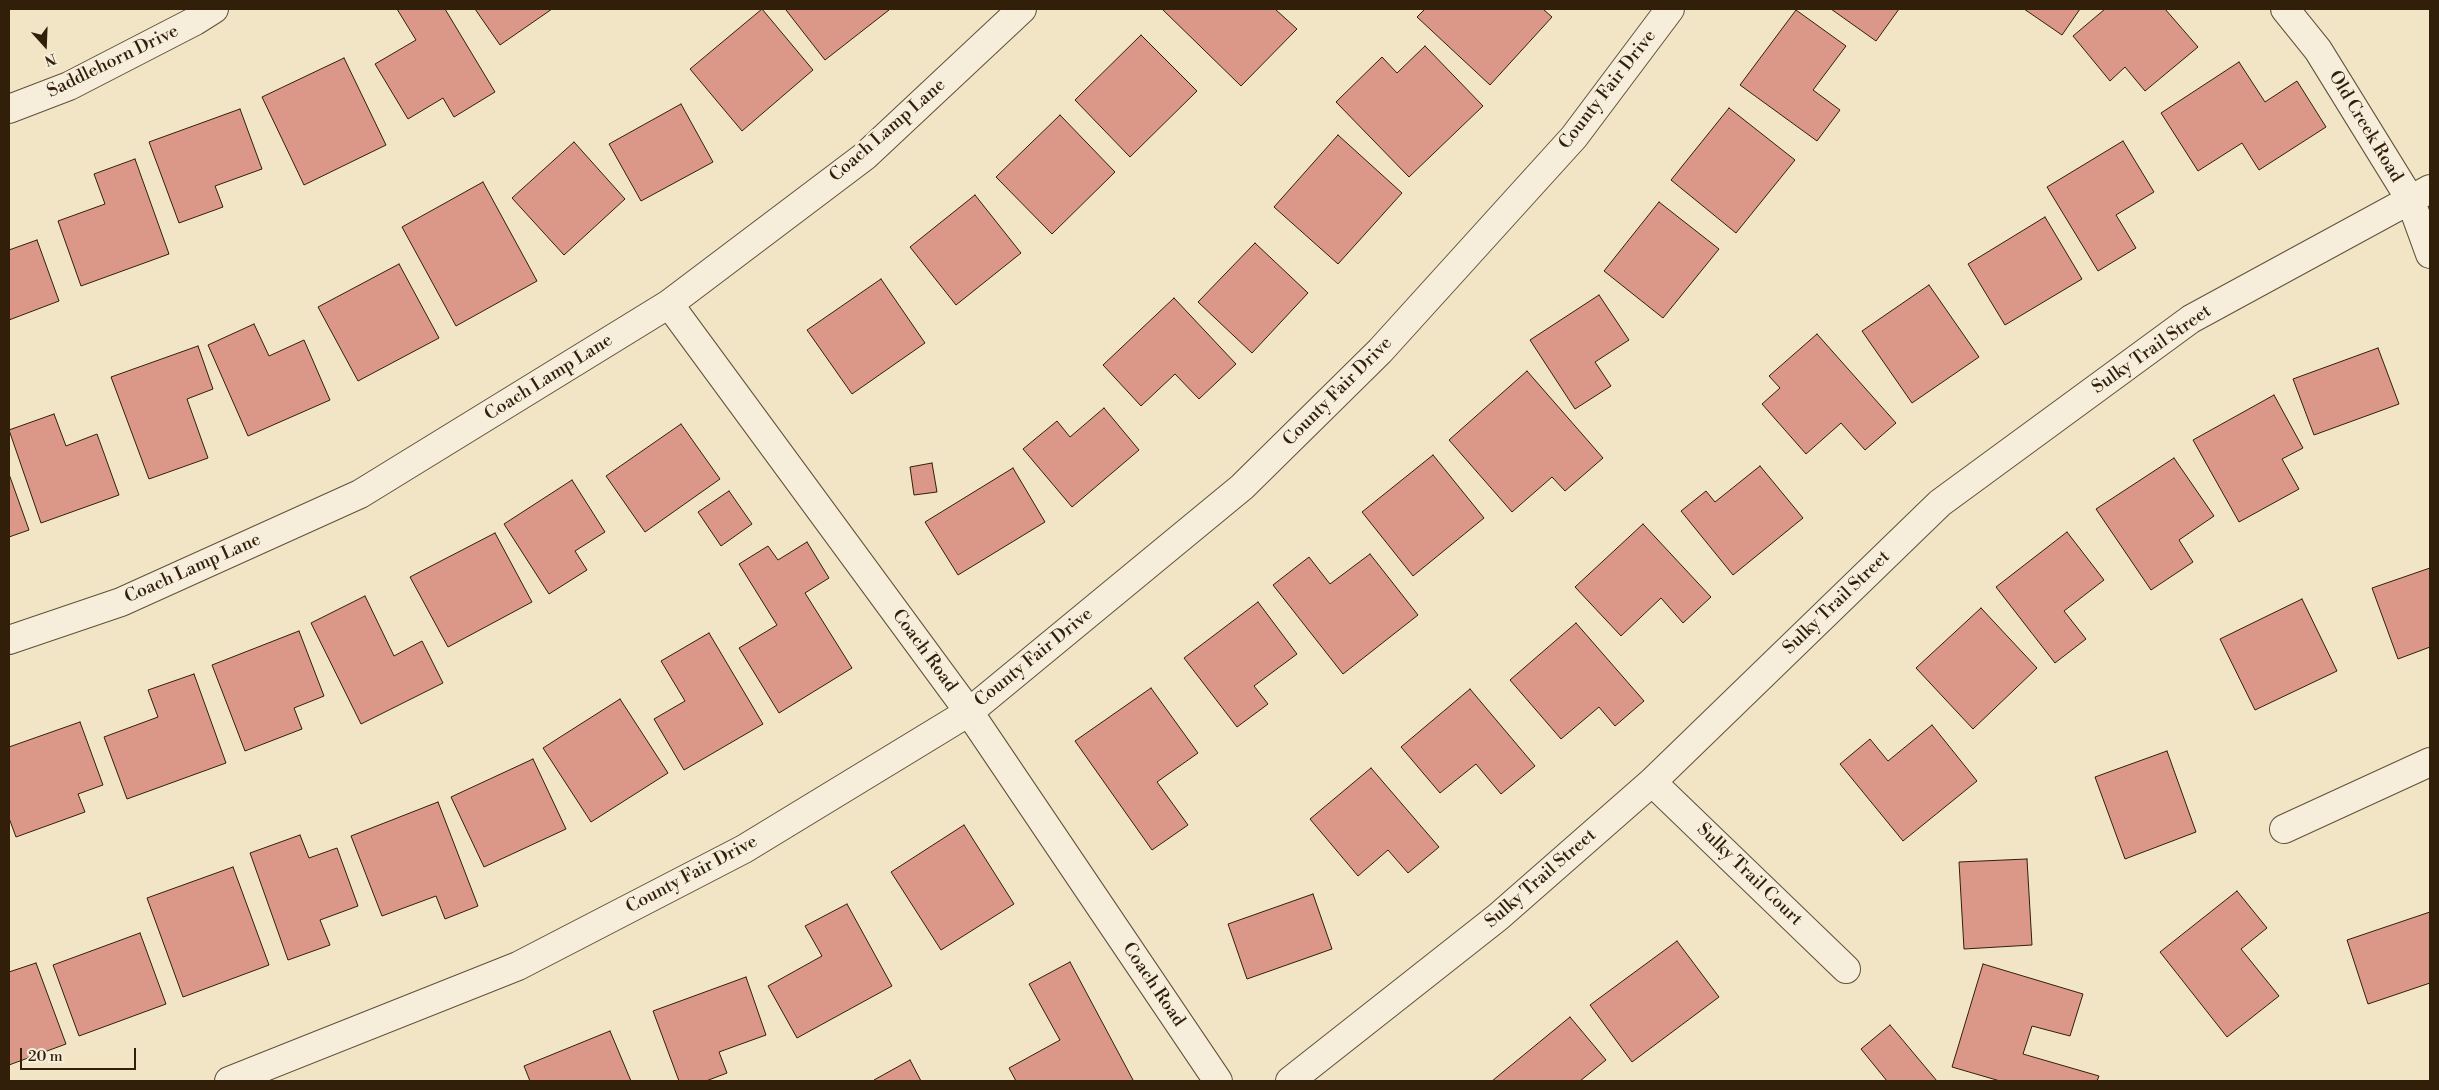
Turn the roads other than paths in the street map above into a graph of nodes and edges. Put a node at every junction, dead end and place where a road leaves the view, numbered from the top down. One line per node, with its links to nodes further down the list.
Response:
1 (214, 9): 5 (street, Saddlehorn Drive)
2 (1022, 9): 8 (street, Coach Lamp Lane)
3 (1670, 9): 10 (street, County Fair Drive)
4 (2285, 9): 6 (street, Old Creek Road)
5 (9, 109)
6 (2420, 194): 7 (street, Old Creek Road); 12 (street, Sulky Trail Street)
7 (2430, 254)
8 (669, 304): 9 (street, Coach Lamp Lane); 10 (street, Coach Road)
9 (9, 640)
10 (969, 712): 15 (street, County Fair Drive); 16 (street, Coach Road)
11 (2430, 762): 13 (street)
12 (1652, 782): 14 (street, Sulky Trail Court); 17 (street, Sulky Trail Street)
13 (2284, 829)
14 (1846, 969)
15 (229, 1081)
16 (1218, 1081)
17 (1290, 1081)

